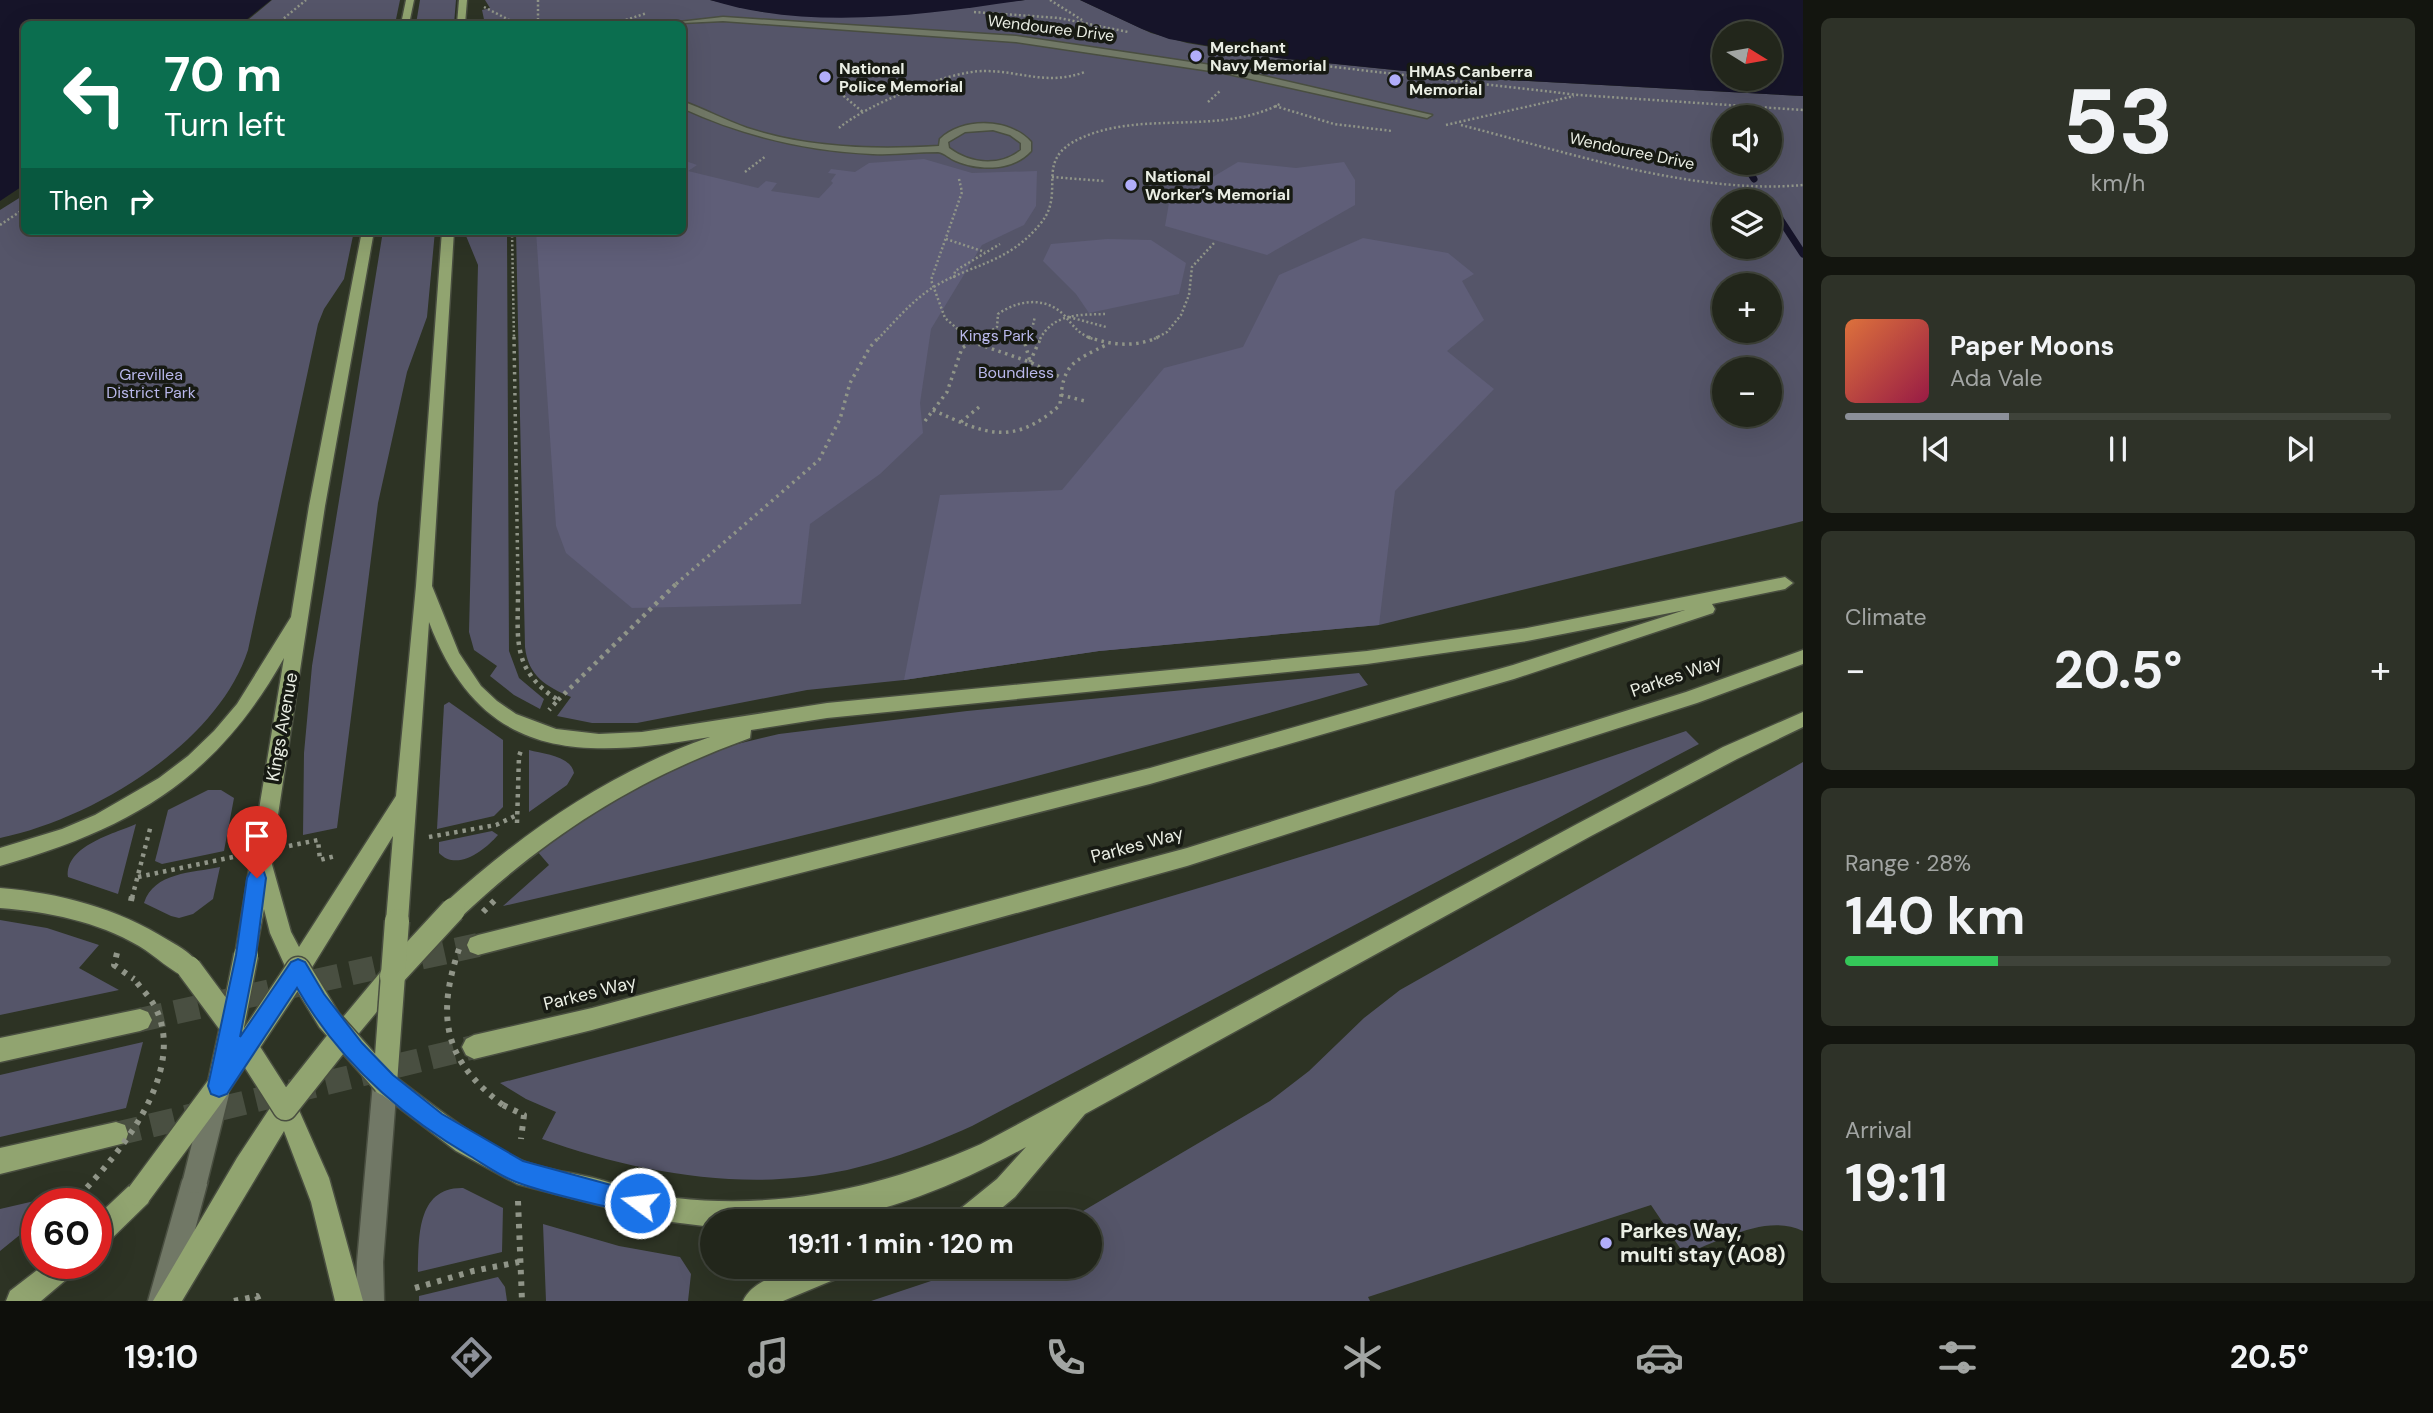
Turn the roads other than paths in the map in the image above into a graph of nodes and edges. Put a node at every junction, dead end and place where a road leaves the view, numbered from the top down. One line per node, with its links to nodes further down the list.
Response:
1 (410, 0): 3 (main road)
2 (463, 0): 4 (main road)
3 (406, 21)
4 (461, 21)
5 (686, 22): 7 (street, Wendouree Drive)
6 (686, 106): 8 (street)
7 (1427, 115)
8 (944, 149): 8 (street)
9 (367, 235): 14 (main road, Kings Avenue)
10 (448, 235): 13 (main road)
11 (1803, 577): 12 (main road)
12 (1785, 583): 16 (main road); 22 (main road)
13 (424, 586): 16 (main road); 18 (main road)
14 (303, 610): 19 (main road, Kings Avenue); 20 (main road)
15 (1803, 657): 29 (main road, Parkes Way)
16 (800, 714): 24 (main road, bridge)
17 (1803, 719): 33 (main road)
18 (406, 797): 23 (main road); 24 (main road, bridge)
19 (261, 852): 23 (main road); 26 (main road, Kings Avenue, bridge)
20 (0, 857)
21 (0, 898): 26 (main road, bridge)
22 (471, 942)
23 (298, 969): 27 (main road, bridge); 28 (main road, bridge)
24 (392, 976): 27 (main road); 31 (main road, bridge)
25 (140, 1020): 30 (main road)
26 (232, 1026): 28 (main road); 32 (main road, Kings Avenue)
27 (342, 1036): 31 (main road, bridge); 34 (main road, bridge)
28 (246, 1047): 32 (main road); 34 (main road, bridge)
29 (474, 1047)
30 (0, 1050)
31 (385, 1083): 33 (main road); 45 (street)
32 (219, 1086): 38 (main road, bridge); 42 (street, Kings Avenue, bridge)
33 (1084, 1101): 37 (main road)
34 (285, 1108): 43 (main road); 44 (main road)
35 (116, 1134): 36 (main road)
36 (0, 1161)
37 (980, 1209)
38 (112, 1220)
39 (47, 1279): 41 (main road)
40 (803, 1279): 46 (main road)
41 (20, 1301)
42 (162, 1301)
43 (167, 1301)
44 (349, 1301)
45 (370, 1301)
46 (757, 1301)

